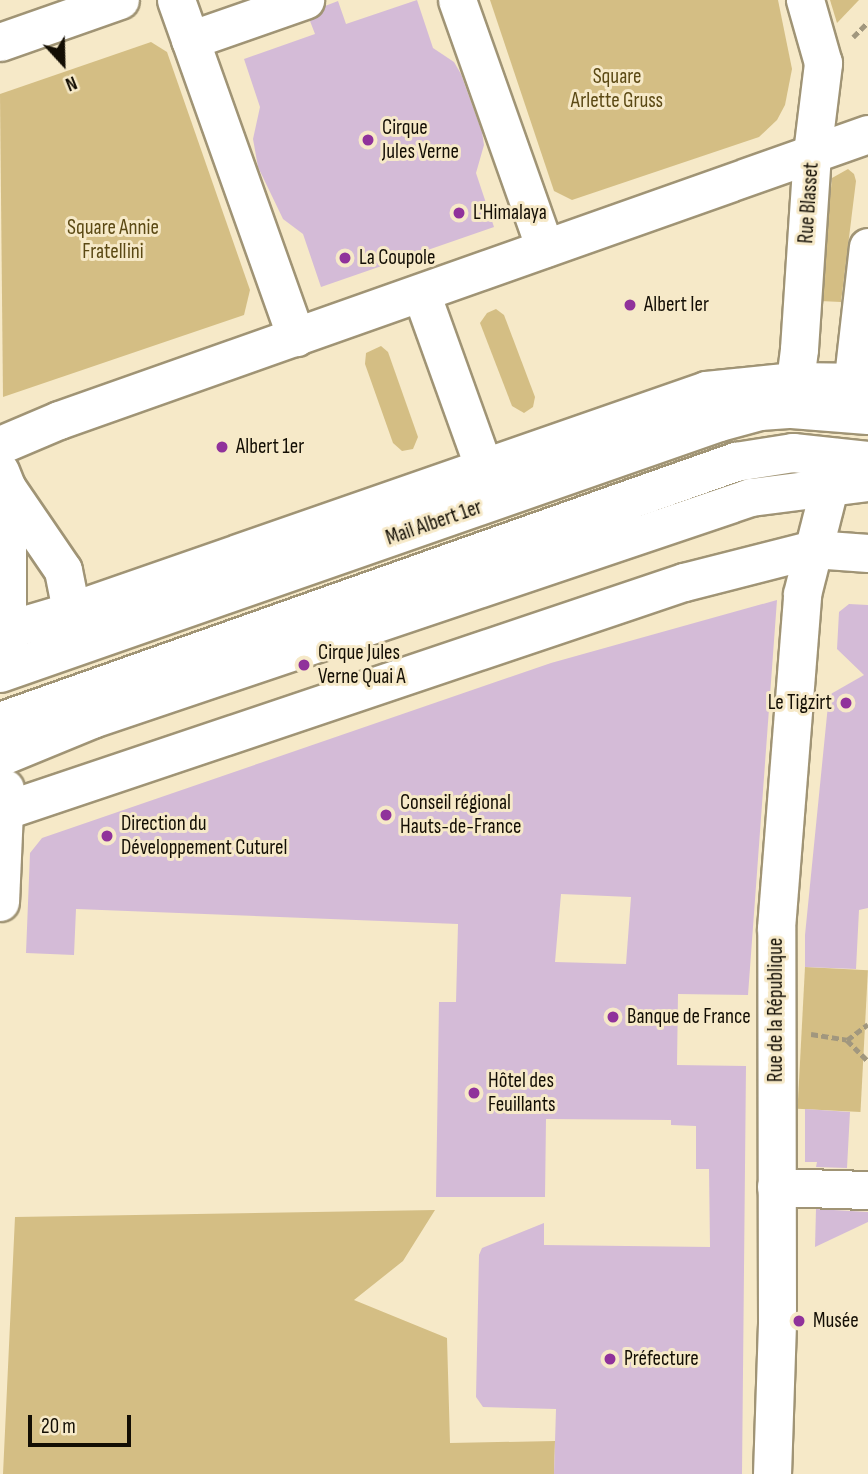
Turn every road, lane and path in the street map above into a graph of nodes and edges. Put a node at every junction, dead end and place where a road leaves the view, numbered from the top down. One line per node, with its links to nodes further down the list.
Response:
1 (120, 0): 7 (street)
2 (176, 0): 6 (street)
3 (305, 0): 6 (street)
4 (457, 0): 11 (street)
5 (805, 0): 9 (street, Rue Blasset)
6 (190, 40): 13 (street)
7 (0, 42)
8 (868, 134): 9 (street)
9 (812, 153): 11 (street); 14 (street, Rue Blasset)
10 (868, 247): 15 (street)
11 (533, 253): 12 (street)
12 (421, 293): 13 (street); 18 (street)
13 (307, 333): 16 (street)
14 (792, 395): 15 (main road, Mail Albert 1er); 17 (main road); 18 (street); 27 (main road, Mail Albert 1er)
15 (859, 397): 19 (main road)
16 (0, 445)
17 (793, 453): 19 (main road, Mail Albert 1er); 22 (main road, Mail Albert 1er)
18 (484, 468): 27 (street)
19 (845, 468): 21 (street); 23 (street); 24 (street, Rue de la République)
20 (4, 479): 27 (street); 28 (street)
21 (868, 482)
22 (670, 486): 23 (street); 30 (main road, Mail Albert 1er)
23 (682, 521): 26 (street); 30 (street)
24 (813, 549): 25 (street); 26 (street); 37 (street, Rue de la République)
25 (868, 553)
26 (684, 582): 32 (street)
27 (75, 629): 28 (street); 29 (main road, Mail Albert 1er); 30 (main road)
28 (4, 631): 29 (street)
29 (4, 672): 31 (main road)
30 (90, 706): 31 (main road, Mail Albert 1er); 32 (street)
31 (3, 738): 33 (street)
32 (109, 775): 33 (street)
33 (3, 811): 34 (street)
34 (0, 902)
35 (868, 1024): 36 (path)
36 (868, 1061)
37 (776, 1187): 38 (street); 39 (street, Rue de la République)
38 (868, 1189)
39 (772, 1474)

